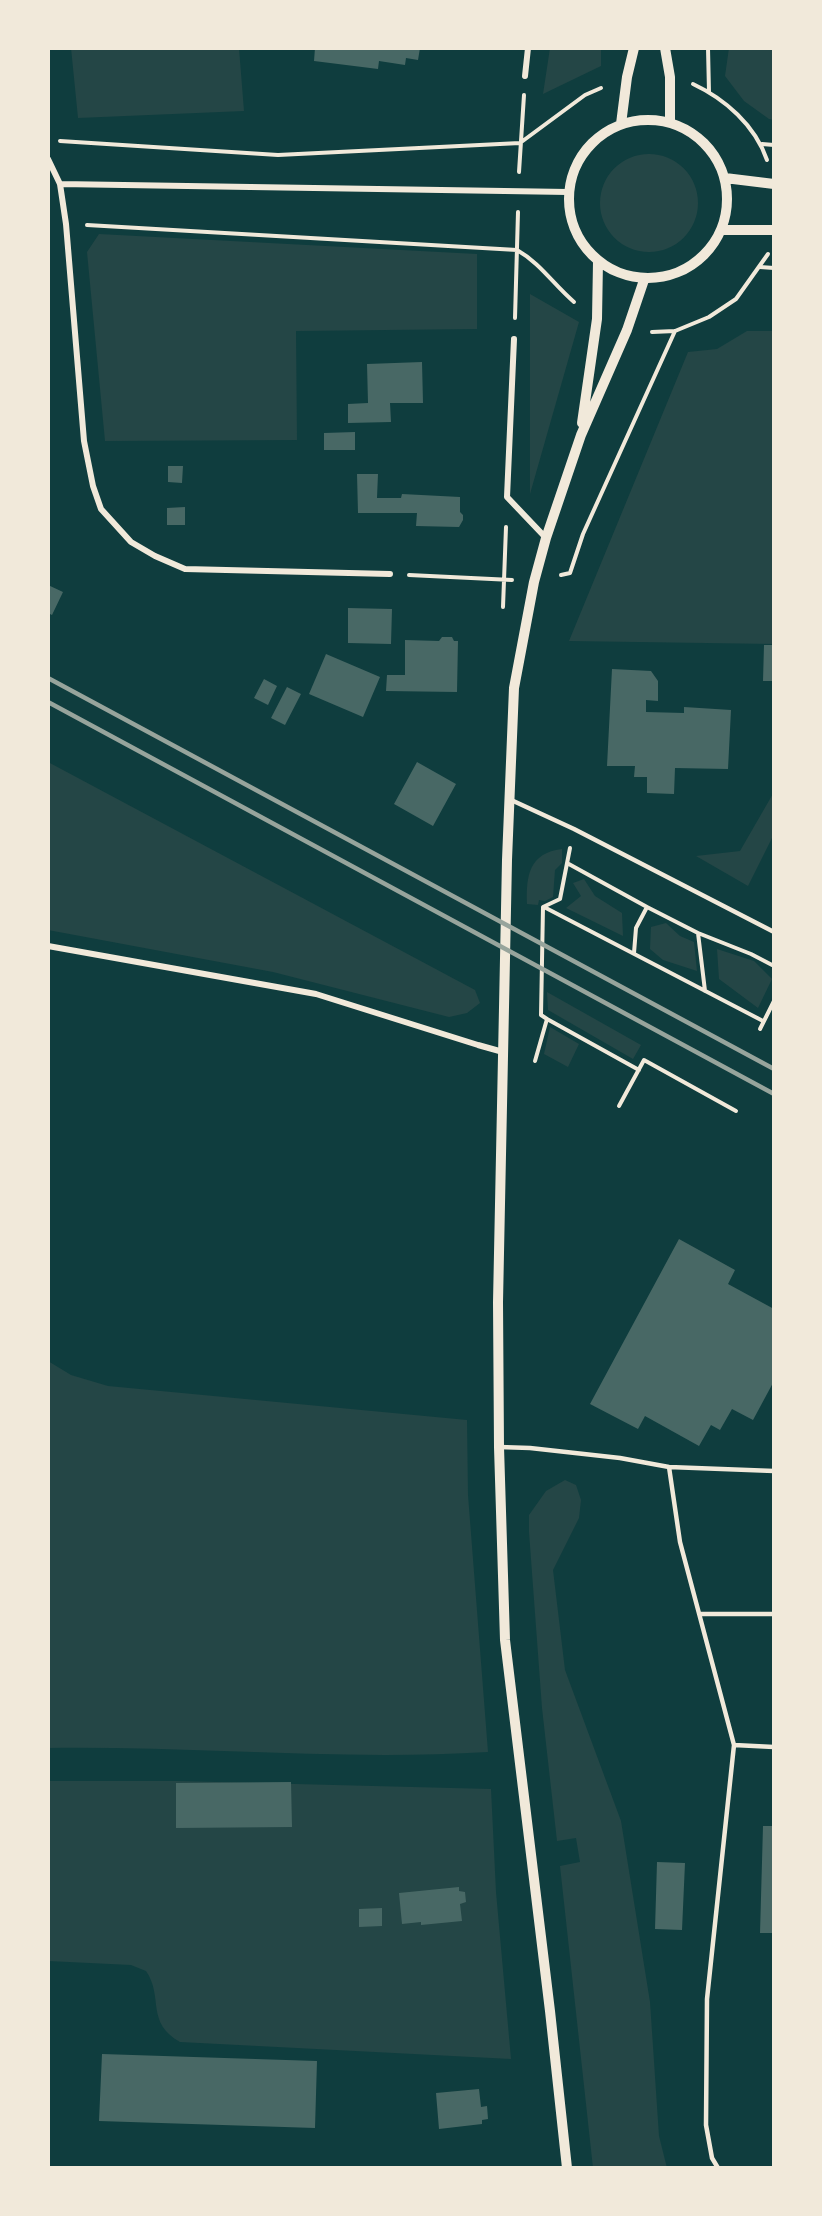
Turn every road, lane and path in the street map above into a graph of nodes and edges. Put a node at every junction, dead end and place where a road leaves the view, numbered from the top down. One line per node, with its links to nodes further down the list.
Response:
1 (528, 48): 5 (street)
2 (634, 48): 7 (street)
3 (665, 48): 6 (street)
4 (708, 48): 9 (path)
5 (525, 76): 8 (path)
6 (670, 122): 7 (street); 11 (street)
7 (621, 124): 14 (street)
8 (60, 141)
9 (774, 145)
10 (48, 159): 12 (street)
11 (725, 178): 13 (street); 16 (street)
12 (60, 184): 14 (street); 15 (street)
13 (774, 184)
14 (568, 192): 18 (street)
15 (66, 224): 21 (path); 24 (street)
16 (722, 230): 17 (street); 20 (street)
17 (774, 231)
18 (598, 262): 20 (street); 22 (street)
19 (774, 268): 25 (path)
20 (644, 280): 22 (street)
21 (514, 339): 23 (street)
22 (580, 435): 23 (street)
23 (546, 538): 25 (street)
24 (390, 574): 25 (path)
25 (534, 582): 26 (street)
26 (509, 799): 29 (lane); 39 (street)
27 (543, 907): 28 (path); 32 (path); 36 (path)
28 (647, 907): 30 (path); 32 (path)
29 (774, 932)
30 (698, 933): 33 (path); 34 (path)
31 (48, 946): 39 (street)
32 (634, 953): 34 (path)
33 (774, 966)
34 (705, 992): 37 (path)
35 (774, 1001): 37 (path)
36 (547, 1018): 40 (path); 41 (path)
37 (763, 1021): 38 (path)
38 (760, 1029)
39 (503, 1052): 44 (street)
40 (535, 1061)
41 (639, 1070): 42 (path); 43 (path)
42 (619, 1106)
43 (736, 1111)
44 (499, 1447): 45 (lane); 51 (street)
45 (669, 1467): 46 (lane); 47 (lane)
46 (774, 1471)
47 (700, 1614): 48 (lane); 49 (lane)
48 (774, 1614)
49 (734, 1745): 50 (lane); 52 (lane)
50 (774, 1747)
51 (567, 2168)
52 (718, 2168)

